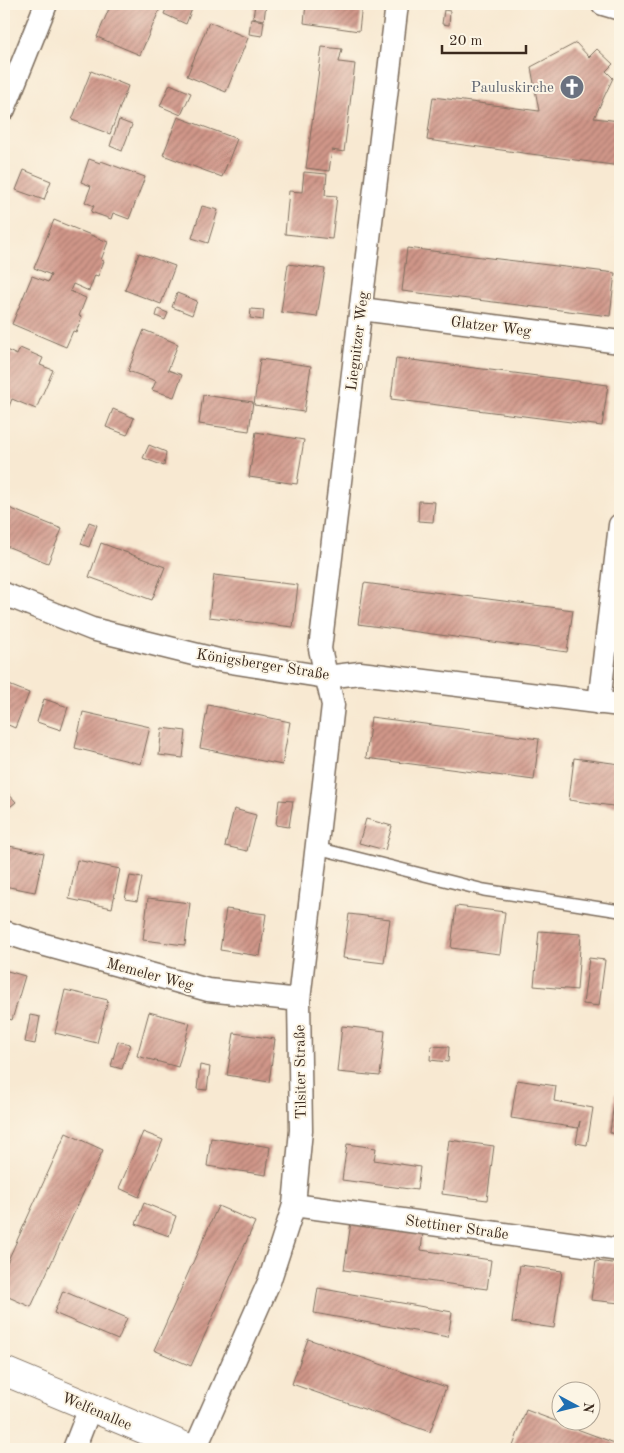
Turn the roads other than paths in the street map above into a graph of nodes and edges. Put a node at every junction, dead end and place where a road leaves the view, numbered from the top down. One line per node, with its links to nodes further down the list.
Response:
1 (46, 4): 5 (street)
2 (397, 4): 6 (street, Liegnitzer Weg)
3 (603, 4): 4 (street)
4 (620, 9)
5 (4, 109)
6 (361, 309): 7 (street, Glatzer Weg); 10 (street, Liegnitzer Weg)
7 (620, 342)
8 (620, 526): 11 (street)
9 (4, 594): 10 (street, Königsberger Straße)
10 (326, 677): 11 (street, Königsberger Straße); 12 (street, Tilsiter Straße)
11 (610, 704)
12 (317, 848): 13 (lane); 15 (street, Tilsiter Straße)
13 (620, 911)
14 (4, 932): 15 (street, Memeler Weg)
15 (299, 1000): 16 (street, Tilsiter Straße)
16 (294, 1205): 17 (street, Stettiner Straße); 22 (street, Tilsiter Straße)
17 (620, 1250)
18 (4, 1371): 19 (street, Welfenallee)
19 (90, 1408): 20 (street); 21 (street, Welfenallee)
20 (74, 1449)
21 (191, 1449)
22 (195, 1449)

